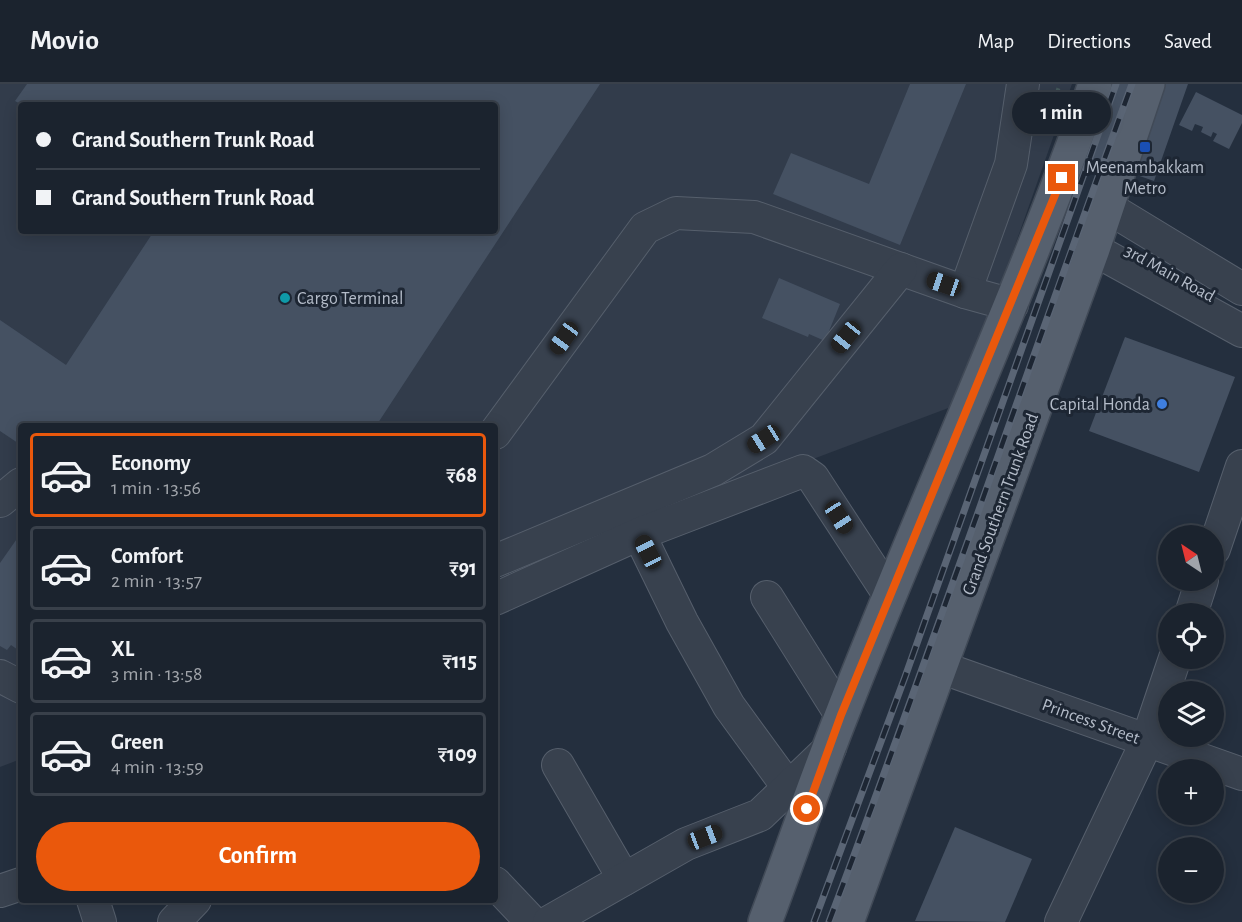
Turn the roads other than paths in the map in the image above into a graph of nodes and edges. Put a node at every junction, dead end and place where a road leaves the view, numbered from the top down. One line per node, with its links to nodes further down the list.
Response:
1 (1023, 84): 10 (street)
2 (1078, 84): 6 (street)
3 (1095, 84): 6 (main road)
4 (1148, 84): 7 (main road, Grand Southern Trunk Road)
5 (1165, 84): 7 (street)
6 (1062, 178): 12 (main road)
7 (1103, 220): 9 (street); 13 (street, 3rd Main Road); 14 (street); 26 (main road, Grand Southern Trunk Road)
8 (901, 269): 10 (street); 16 (street); 22 (street)
9 (1242, 289)
10 (965, 292): 12 (street)
11 (1147, 298): 15 (street)
12 (1012, 305): 23 (main road)
13 (1242, 313)
14 (1242, 331)
15 (1242, 343)
16 (498, 429)
17 (1242, 466): 20 (street)
18 (18, 486): 19 (street)
19 (0, 501)
20 (1222, 525)
21 (639, 534): 23 (street); 25 (street); 35 (street)
22 (498, 560)
23 (890, 596): 30 (main road)
24 (767, 597): 30 (street)
25 (498, 598)
26 (940, 667): 31 (street, Princess Street); 47 (main road, Grand Southern Trunk Road)
27 (1171, 669): 31 (street)
28 (0, 676): 29 (street)
29 (18, 685)
30 (841, 715): 32 (main road)
31 (1147, 741): 34 (street, Princess Street); 48 (street)
32 (830, 748): 35 (street); 46 (main road)
33 (558, 765): 36 (street)
34 (1242, 774)
35 (788, 788): 36 (street)
36 (624, 879): 45 (street)
37 (18, 885): 39 (street)
38 (498, 886): 44 (street)
39 (0, 891)
40 (94, 903): 42 (street)
41 (192, 903): 43 (street)
42 (100, 922)
43 (174, 922)
44 (532, 922)
45 (549, 922)
46 (765, 922)
47 (847, 922)
48 (1061, 922)

